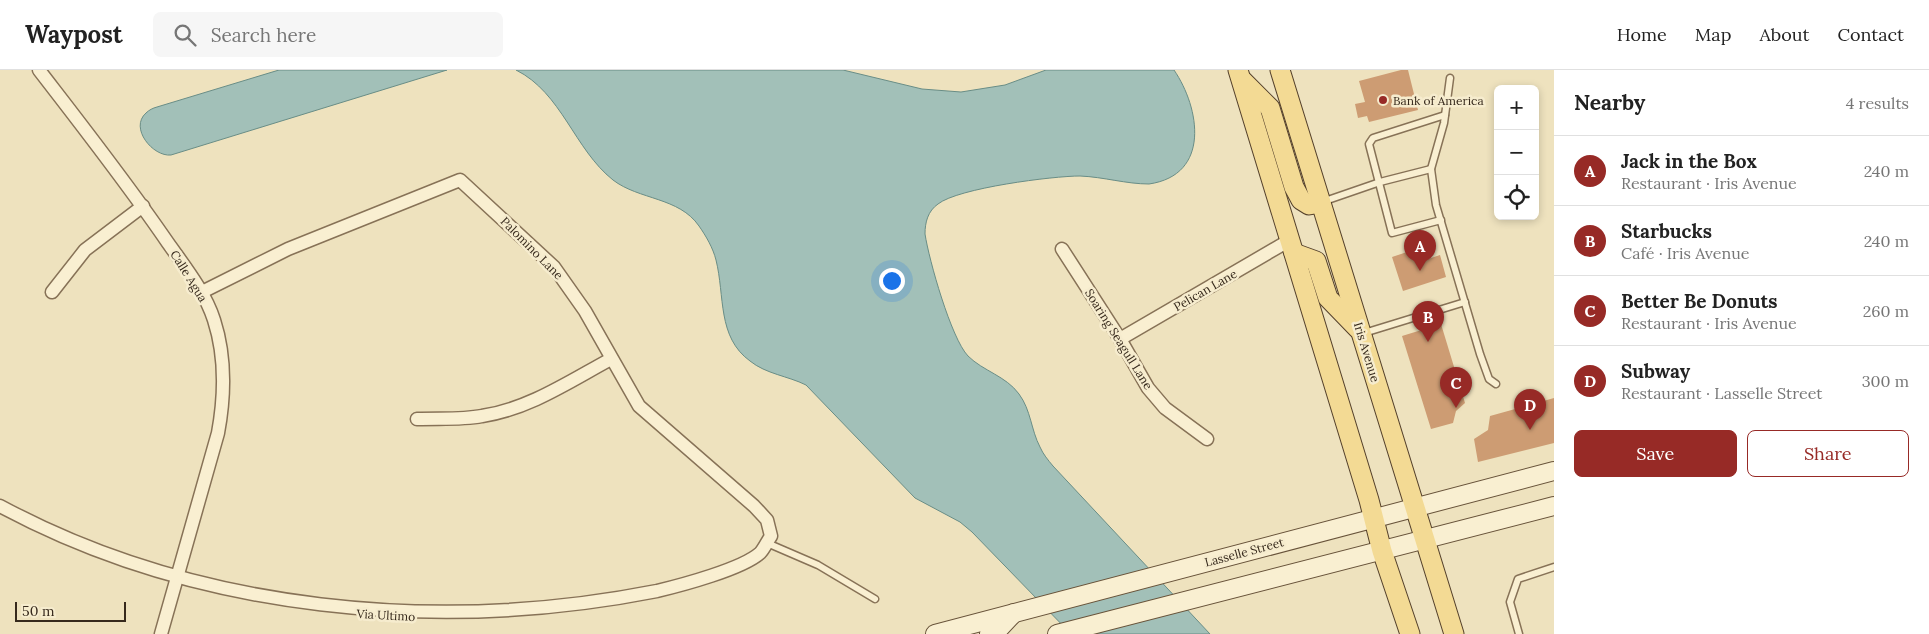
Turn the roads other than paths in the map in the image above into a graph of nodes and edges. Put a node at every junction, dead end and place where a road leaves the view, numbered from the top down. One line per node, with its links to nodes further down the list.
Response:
1 (39, 70): 9 (street, Calle Agua)
2 (1283, 70): 8 (main road, Iris Avenue)
3 (1240, 74): 8 (main road); 11 (main road)
4 (1450, 78): 5 (lane)
5 (1445, 115): 6 (lane); 7 (lane)
6 (1431, 169): 7 (lane); 10 (lane)
7 (1380, 182): 8 (lane); 10 (lane)
8 (1321, 203): 16 (main road, Iris Avenue)
9 (143, 206): 13 (street); 14 (street, Calle Agua)
10 (1441, 220): 15 (lane)
11 (1292, 247): 16 (main road); 17 (street, Pelican Lane); 26 (main road)
12 (1062, 250): 17 (street, Soaring Seagull Lane)
13 (52, 292)
14 (202, 292): 18 (street, Palomino Lane); 31 (street, Calle Agua)
15 (1465, 302): 16 (lane); 19 (lane)
16 (1362, 334): 25 (main road, Iris Avenue)
17 (1120, 339): 21 (street, Soaring Seagull Lane)
18 (611, 358): 20 (street); 28 (street, Palomino Lane)
19 (1496, 384)
20 (417, 419)
21 (1207, 439)
22 (1554, 471): 25 (main road, Lasselle Street)
23 (0, 506): 31 (street, Via Ultimo)
24 (1554, 506): 27 (main road)
25 (1414, 508): 26 (main road, Lasselle Street); 27 (main road, Iris Avenue)
26 (1374, 520): 29 (main road); 33 (main road, Lasselle Street)
27 (1425, 538): 29 (main road); 39 (main road, Iris Avenue)
28 (769, 540): 31 (street, Via Ultimo); 32 (lane)
29 (1382, 551): 37 (main road); 38 (main road)
30 (1554, 568): 40 (lane)
31 (176, 577): 34 (street, Calle Agua)
32 (875, 598)
33 (1014, 613): 35 (main road, Lasselle Street); 36 (main road)
34 (161, 634)
35 (935, 634)
36 (989, 634)
37 (1057, 634)
38 (1410, 634)
39 (1454, 634)
40 (1519, 634)

